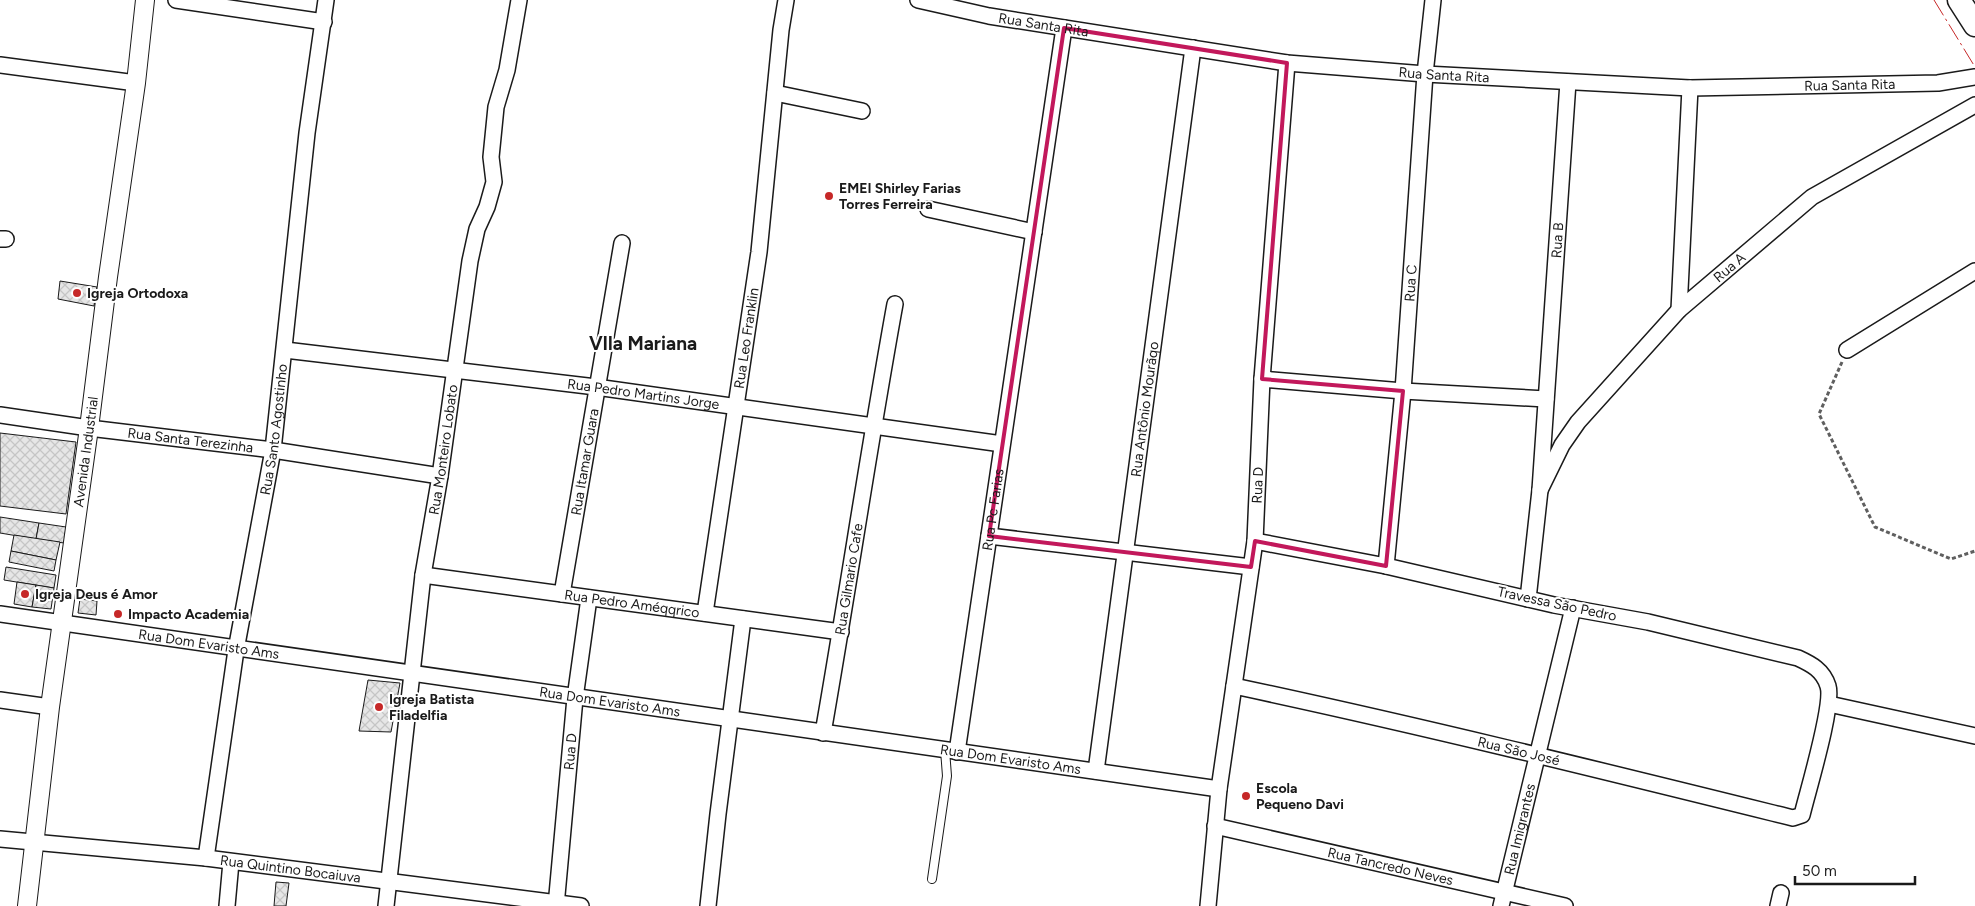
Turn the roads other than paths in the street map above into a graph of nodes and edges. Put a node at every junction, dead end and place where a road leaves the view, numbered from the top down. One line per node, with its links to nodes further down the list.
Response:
1 (146, 0): 18 (street, Avenida Industrial)
2 (176, 0): 9 (street)
3 (326, 0): 9 (street, Rua Santo Agostinho)
4 (519, 0): 31 (street, Rua Monteiro Lobato)
5 (786, 0): 20 (street, Rua Leo Franklin)
6 (918, 0): 11 (street, Rua Santa Rita)
7 (1433, 0): 15 (street, Rua C)
8 (1959, 0): 10 (main road)
9 (324, 22): 29 (street, Rua Santo Agostinho)
10 (1975, 26)
11 (1064, 28): 12 (street, Rua Santa Rita); 24 (street, Rua Pc Farias)
12 (1193, 48): 13 (street, Rua Santa Rita); 46 (street, Rua Antônio Mourãqo)
13 (1287, 63): 15 (street, Rua Santa Rita); 32 (street, Rua D)
14 (0, 65): 18 (street)
15 (1425, 74): 17 (street, Rua Santa Rita); 34 (street, Rua C)
16 (1975, 77): 19 (street, Rua Santa Rita)
17 (1568, 82): 19 (street, Rua Santa Rita); 35 (street, Rua B)
18 (136, 84): 39 (street, Avenida Industrial)
19 (1690, 88): 28 (street)
20 (775, 94): 22 (street); 36 (street, Rua Leo Franklin)
21 (1975, 105): 28 (street, Rua A)
22 (862, 111)
23 (928, 209): 24 (street)
24 (1034, 232): 40 (street, Rua Pc Farias)
25 (622, 243): 33 (street, Rua Itamar Guara)
26 (1975, 271): 30 (street)
27 (895, 304): 38 (street, Rua Gilmario Cafe)
28 (1679, 310): 43 (street, Rua A)
29 (285, 350): 31 (street, Rua Pedro Martins Jorge); 41 (street, Rua Santo Agostinho)
30 (1847, 350)
31 (454, 370): 33 (street, Rua Pedro Martins Jorge); 42 (street, Rua Monteiro Lobato)
32 (1262, 379): 34 (street); 45 (street, Rua D)
33 (596, 387): 36 (street, Rua Pedro Martins Jorge); 50 (street, Rua Itamar Guara)
34 (1403, 392): 35 (street); 47 (street, Rua C)
35 (1546, 399): 43 (street, Rua A)
36 (734, 406): 38 (street, Rua Pedro Martins Jorge); 54 (street, Rua Leo Franklin)
37 (0, 415): 39 (street, Rua Santa Terezinha)
38 (873, 425): 40 (street, Rua Pedro Martins Jorge); 58 (street, Rua Gilmario Cafe)
39 (89, 428): 41 (street, Rua Santa Terezinha); 57 (street, Avenida Industrial)
40 (1002, 444): 44 (street, Rua Pc Farias)
41 (273, 450): 42 (street, Rua Santa Terezinha); 59 (street, Rua Santo Agostinho)
42 (440, 476): 49 (street, Rua Monteiro Lobato)
43 (1540, 490): 52 (street, Rua A)
44 (989, 536): 46 (street); 69 (street, Rua Pc Farias)
45 (1255, 541): 47 (street, Travessa São Pedro); 48 (street, Rua D)
46 (1126, 553): 48 (street); 71 (street, Rua Antônio Mourãqo)
47 (1386, 566): 52 (street, Travessa São Pedro)
48 (1251, 567): 61 (street, Rua D)
49 (423, 575): 50 (street, Rua Pedro Améqqrico); 60 (street, Rua Monteiro Lobato)
50 (562, 594): 51 (street, Rua Pedro Améqqrico)
51 (589, 598): 54 (street, Rua Pedro Améqqrico); 62 (street, Rua D)
52 (1528, 599): 53 (street, Travessa São Pedro)
53 (1573, 608): 64 (street, Travessa São Pedro); 70 (street, Rua Imigrantes)
54 (705, 613): 56 (street, Rua Pedro Améqqrico)
55 (0, 614): 57 (street, Rua Dom Evaristo Ams)
56 (743, 619): 58 (street, Rua Pedro Améqqrico); 66 (street)
57 (62, 625): 59 (street, Rua Dom Evaristo Ams); 65 (street, Avenida Industrial)
58 (841, 632): 67 (street, Rua Gilmario Cafe)
59 (236, 650): 60 (street, Rua Dom Evaristo Ams); 76 (street, Rua Santo Agostinho)
60 (411, 674): 62 (street, Rua Dom Evaristo Ams); 79 (street, Rua Monteiro Lobato)
61 (1234, 686): 70 (street, Rua São José); 72 (street, Rua D)
62 (575, 698): 66 (street, Rua Dom Evaristo Ams); 81 (street, Rua D)
63 (0, 700): 65 (street)
64 (1829, 704): 68 (street); 70 (street, Rua São José)
65 (50, 707): 75 (street, Avenida Industrial)
66 (730, 720): 67 (street, Rua Dom Evaristo Ams); 86 (street)
67 (822, 733): 69 (street, Rua Dom Evaristo Ams)
68 (1975, 736)
69 (951, 751): 71 (street, Rua Dom Evaristo Ams); 78 (lane)
70 (1537, 754): 80 (street, Rua Imigrantes)
71 (1096, 772): 72 (street, Rua Dom Evaristo Ams)
72 (1219, 789): 73 (street, Rua D)
73 (1215, 826): 80 (street, Rua Tancredo Neves); 87 (street, Rua D)
74 (0, 839): 75 (street, Rua Quintino Bocaiuva)
75 (34, 843): 76 (street, Rua Quintino Bocaiuva); 82 (street, Avenida Industrial)
76 (206, 858): 77 (street, Rua Quintino Bocaiuva)
77 (231, 862): 79 (street, Rua Quintino Bocaiuva); 83 (street)
78 (932, 879)
79 (388, 881): 81 (street, Rua Quintino Bocaiuva); 84 (street, Rua Monteiro Lobato)
80 (1502, 899): 88 (street, Rua Tancredo Neves)
81 (556, 904): 85 (street, Rua Quintino Bocaiuva)
82 (27, 906)
83 (227, 906)
84 (386, 906)
85 (581, 906)
86 (708, 906)
87 (1208, 906)
88 (1565, 906)

